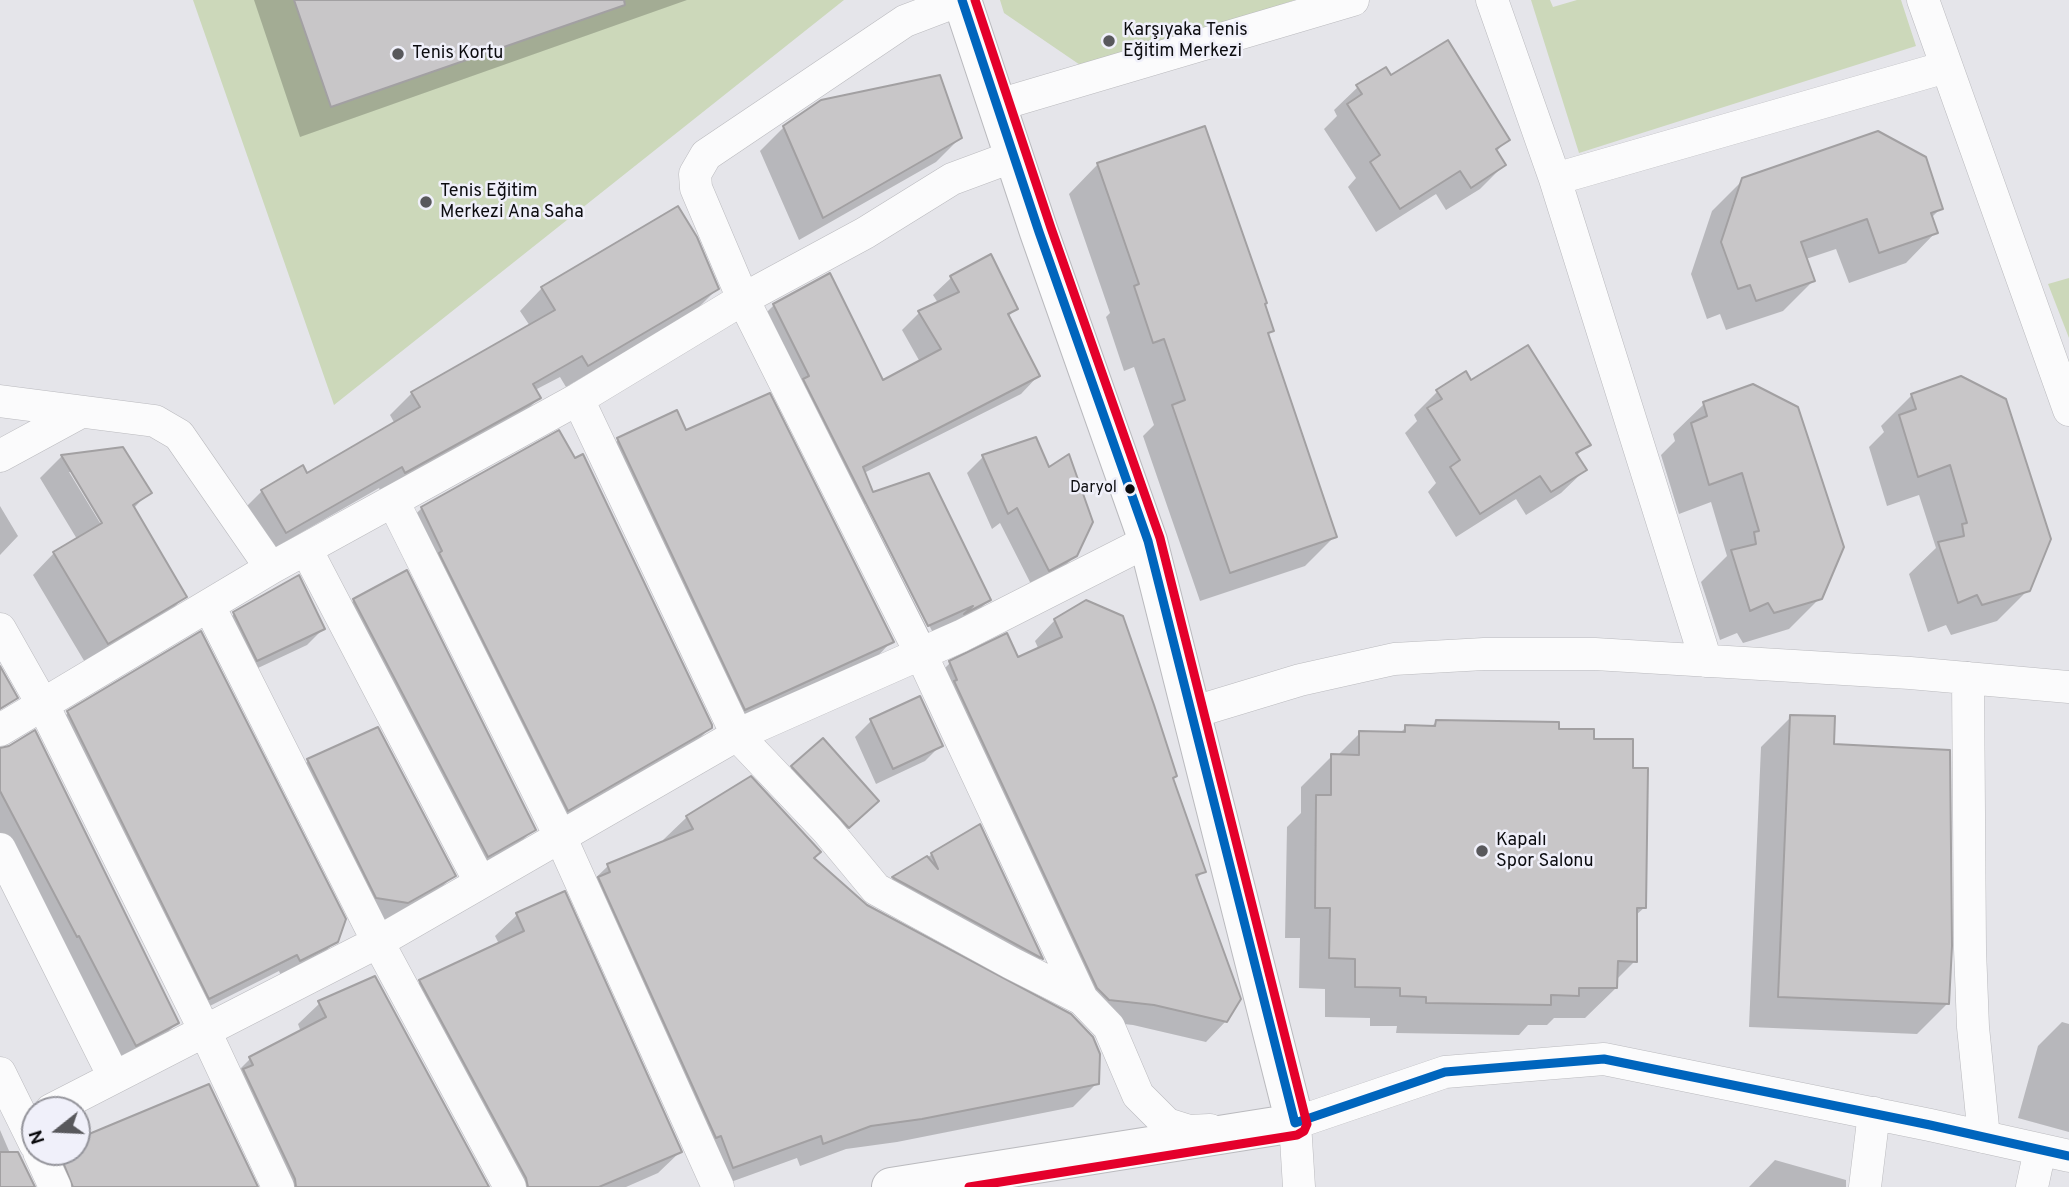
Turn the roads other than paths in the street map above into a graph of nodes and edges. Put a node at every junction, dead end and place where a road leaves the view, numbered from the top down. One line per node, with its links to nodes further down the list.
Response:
1 (961, 0): 6 (street); 9 (street)
2 (1353, 0): 6 (street)
3 (1492, 0): 8 (street)
4 (1923, 0): 5 (street)
5 (1947, 67): 8 (street); 12 (street)
6 (998, 105): 7 (street)
7 (1014, 156): 9 (street); 16 (street)
8 (1555, 179): 22 (street)
9 (743, 299): 10 (street); 21 (street)
10 (578, 399): 15 (street); 28 (street)
11 (0, 401): 13 (street)
12 (2069, 410)
13 (81, 412): 14 (street); 18 (street)
14 (0, 456)
15 (393, 501): 17 (street); 29 (street)
16 (1148, 541): 21 (street); 26 (street)
17 (306, 549): 18 (street); 31 (street)
18 (271, 568): 19 (street)
19 (209, 606): 25 (street); 32 (street)
20 (0, 629): 25 (street)
21 (921, 654): 28 (street); 33 (street)
22 (1706, 661): 23 (street); 26 (street)
23 (1968, 678): 24 (street); 41 (street)
24 (2069, 687)
25 (43, 705): 27 (street); 34 (street)
26 (1191, 713): 40 (street)
27 (0, 730)
28 (737, 735): 29 (street); 33 (street)
29 (560, 836): 31 (street); 47 (street)
30 (0, 849): 36 (street)
31 (480, 882): 32 (street)
32 (378, 942): 34 (street); 46 (street)
33 (1082, 999): 40 (street)
34 (204, 1029): 36 (street); 45 (street)
35 (0, 1073): 38 (street)
36 (114, 1077): 37 (street)
37 (82, 1096)
38 (21, 1112)
39 (1874, 1113): 40 (street); 41 (street); 50 (street)
40 (1295, 1123): 48 (street); 49 (street)
41 (1984, 1137): 42 (street)
42 (2054, 1153): 51 (street)
43 (45, 1166): 44 (street)
44 (55, 1187)
45 (278, 1187)
46 (510, 1187)
47 (718, 1187)
48 (891, 1187)
49 (1299, 1187)
50 (1866, 1187)
51 (2032, 1187)

